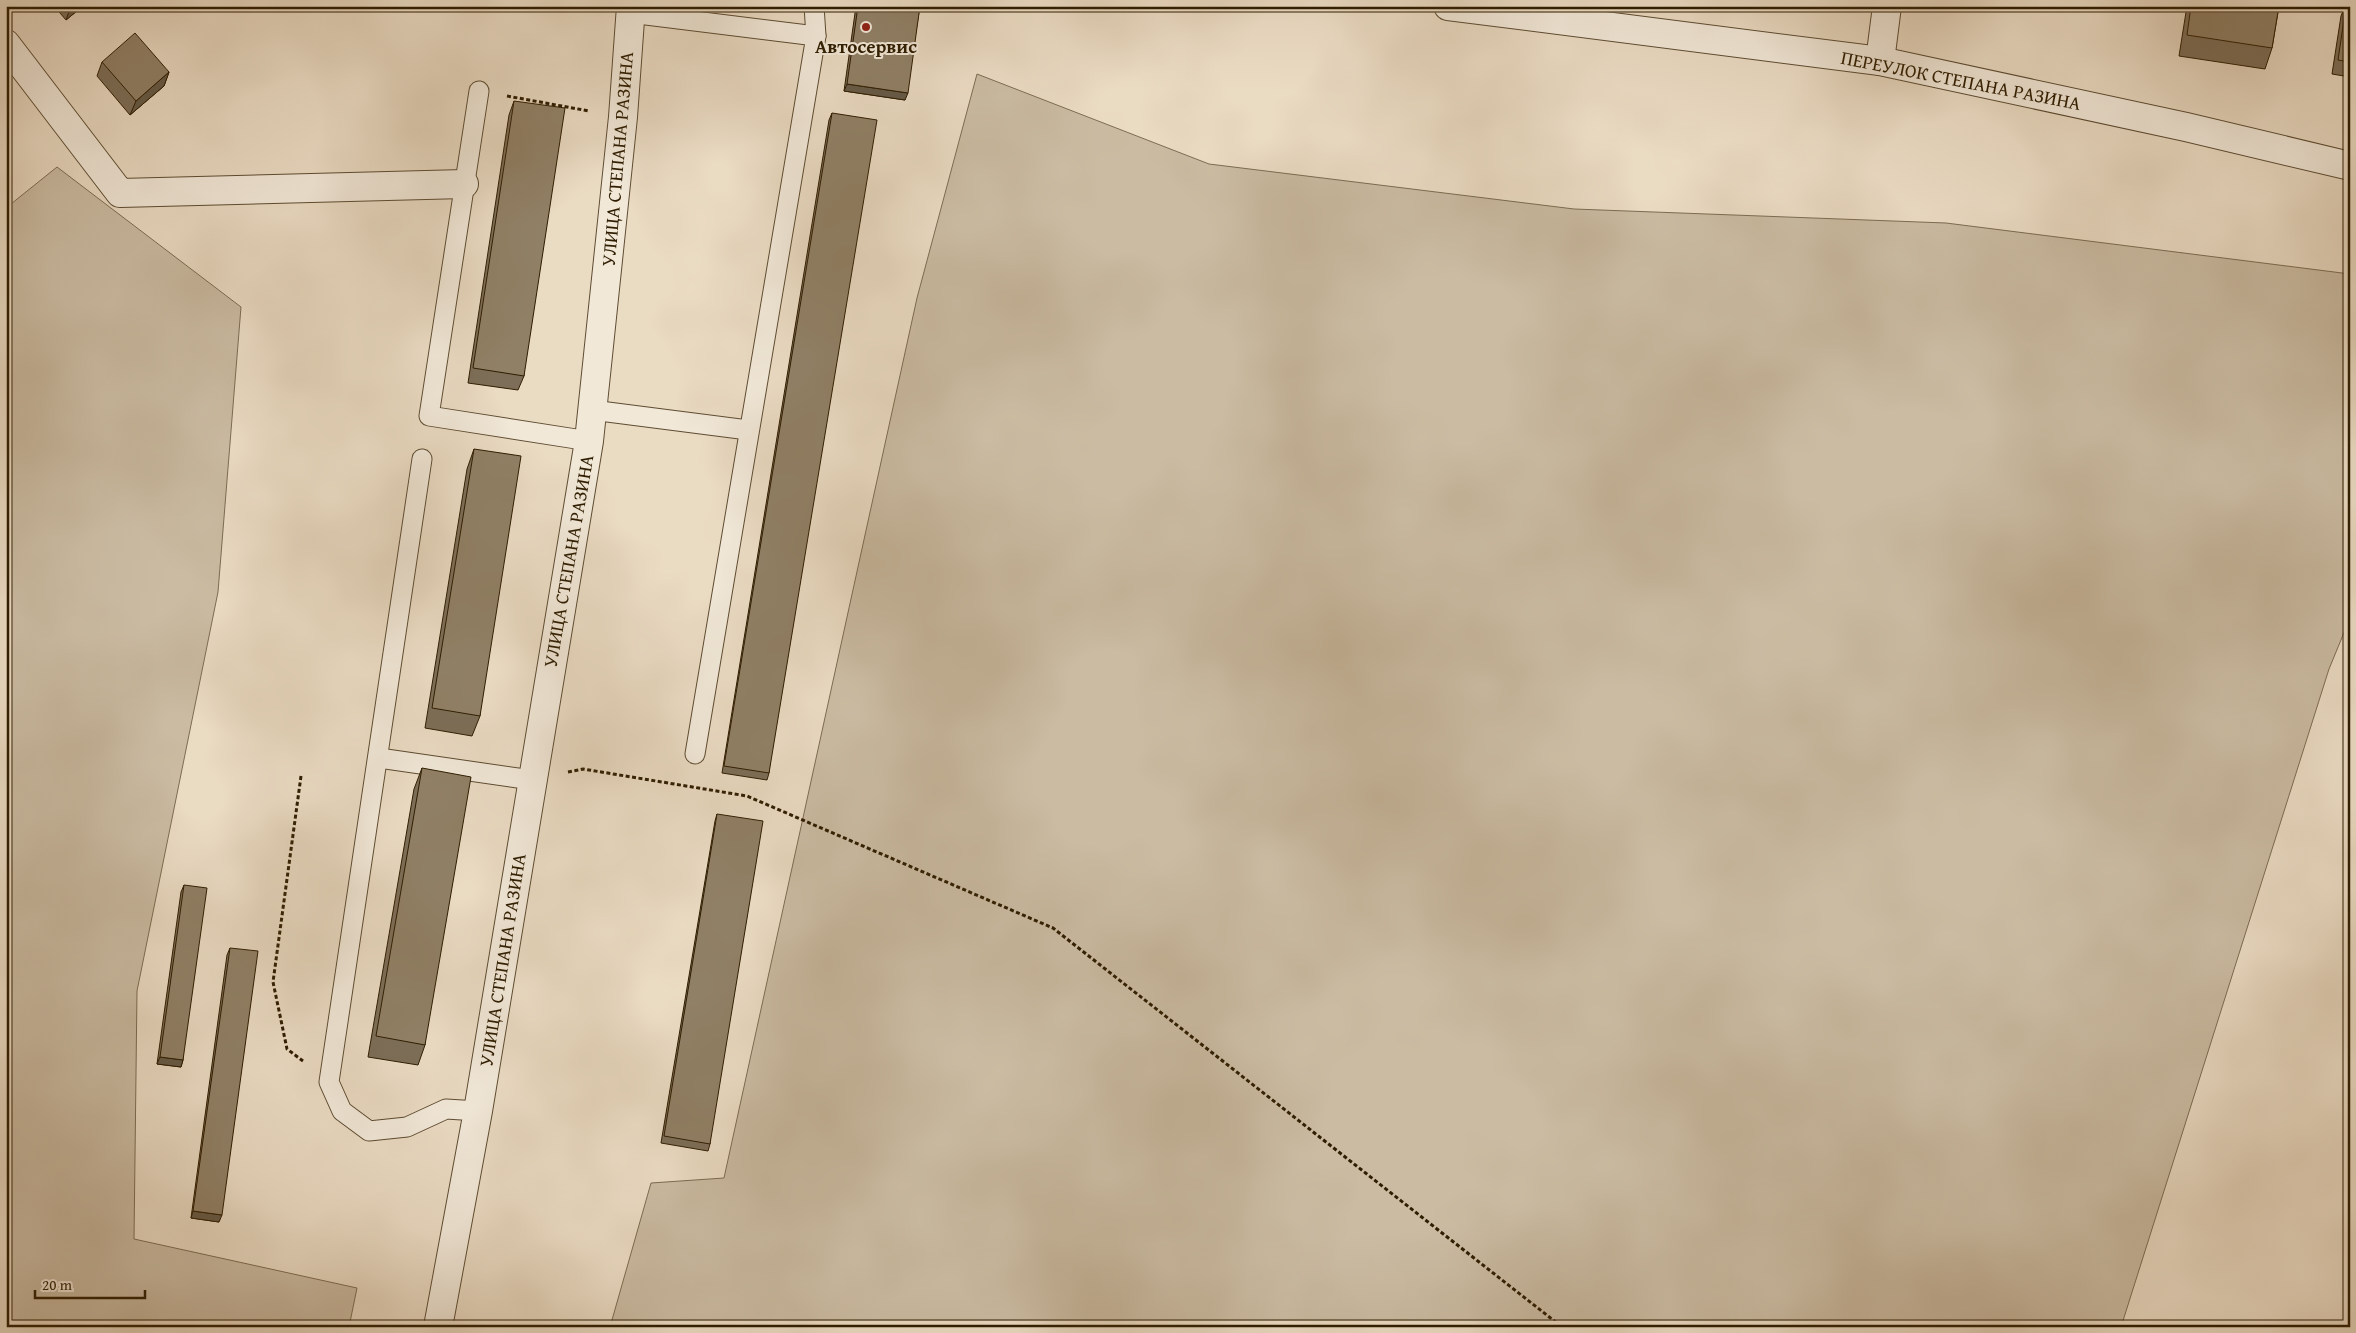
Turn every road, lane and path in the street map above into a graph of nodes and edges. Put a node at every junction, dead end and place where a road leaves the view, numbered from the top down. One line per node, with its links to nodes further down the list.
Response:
1 (814, 6): 5 (lane)
2 (1448, 6): 7 (street, ПЕРЕУЛОК СТЕПАНА РАЗИНА)
3 (1887, 6): 7 (street)
4 (631, 9): 5 (lane); 12 (street, УЛИЦА СТЕПАНА РАЗИНА)
5 (816, 36): 13 (lane)
6 (6, 44): 11 (street)
7 (1880, 60): 10 (street, ПЕРЕУЛОК СТЕПАНА РАЗИНА)
8 (479, 91): 9 (path); 11 (lane)
9 (598, 112)
10 (2350, 166)
11 (464, 184): 14 (lane)
12 (592, 410): 13 (lane); 14 (street, УЛИЦА СТЕПАНА РАЗИНА)
13 (748, 430): 16 (lane)
14 (588, 441): 19 (street, УЛИЦА СТЕПАНА РАЗИНА)
15 (422, 459): 17 (lane)
16 (695, 754)
17 (379, 758): 19 (lane); 20 (lane)
18 (301, 776): 20 (path)
19 (532, 780): 21 (street, УЛИЦА СТЕПАНА РАЗИНА); 23 (path)
20 (329, 1082): 21 (lane)
21 (478, 1112): 22 (street, УЛИЦА СТЕПАНА РАЗИНА)
22 (438, 1327)
23 (1562, 1327)

